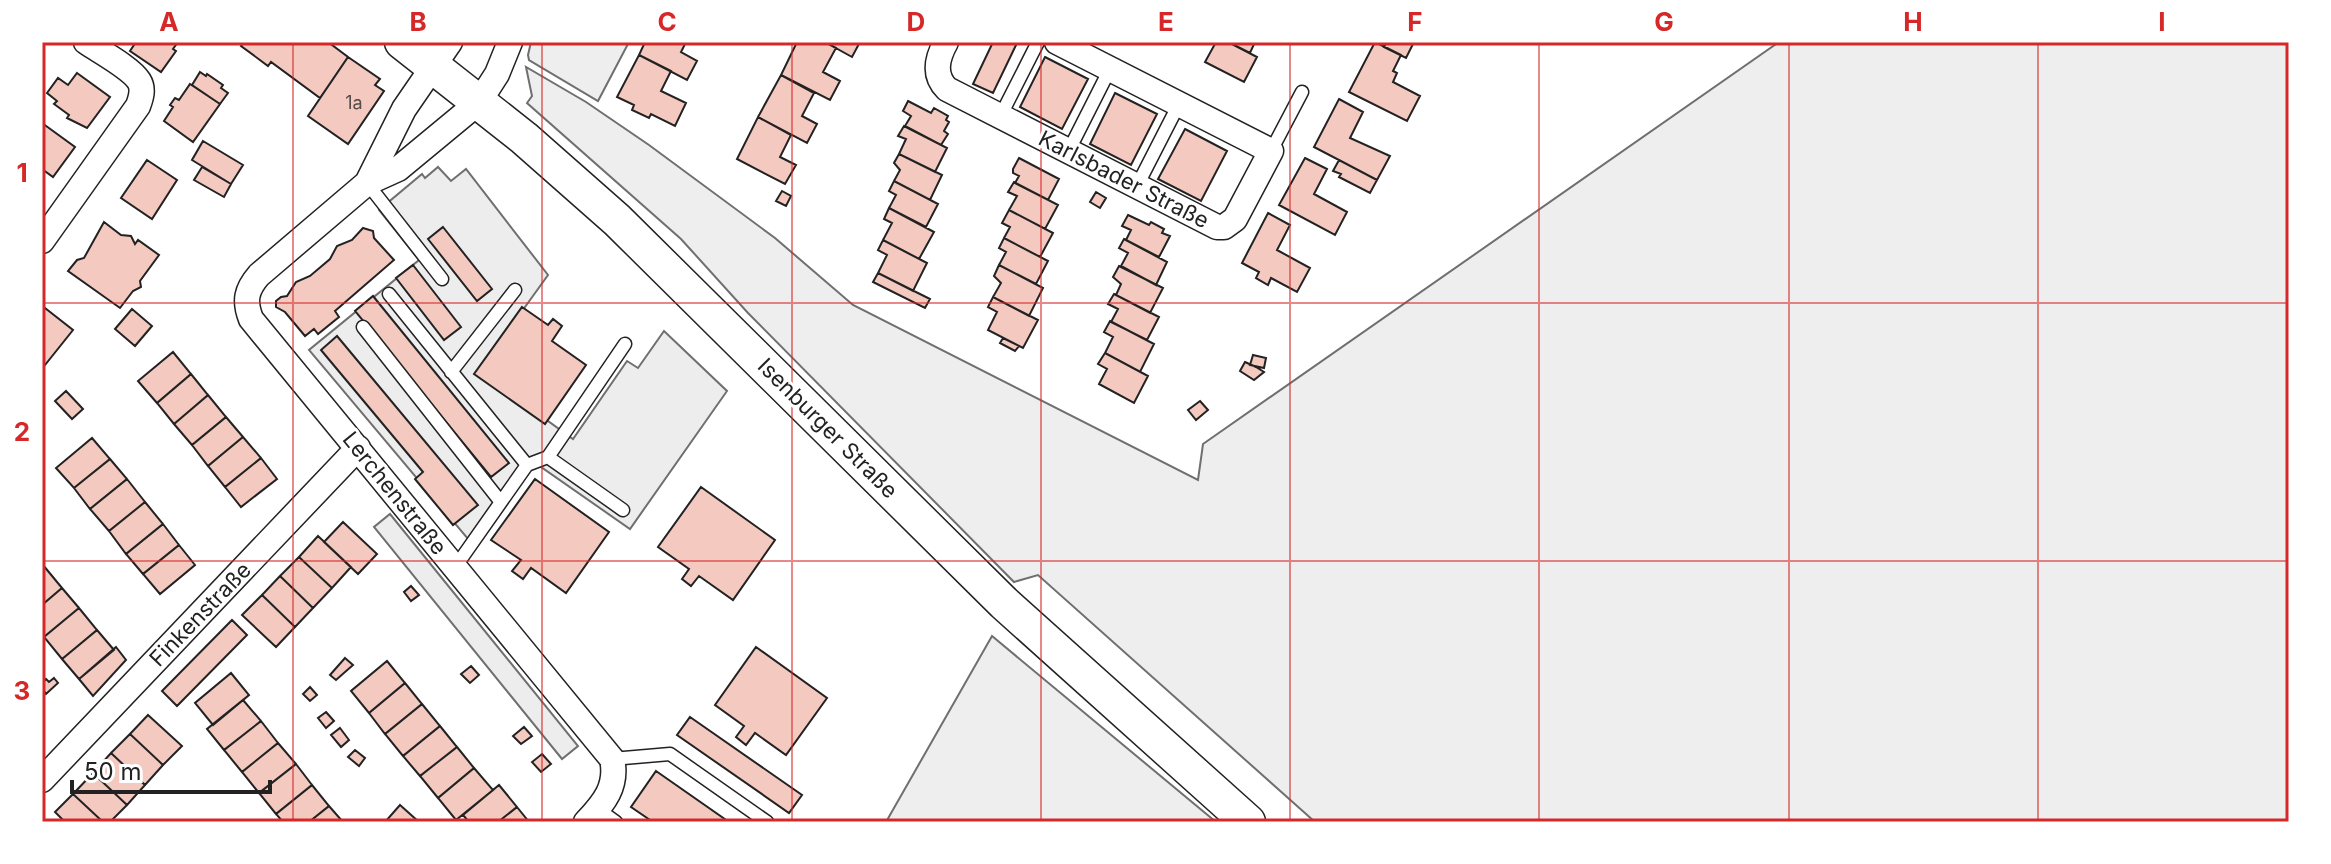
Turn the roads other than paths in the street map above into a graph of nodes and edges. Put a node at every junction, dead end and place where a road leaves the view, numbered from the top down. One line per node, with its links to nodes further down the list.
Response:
1 (86, 42): 17 (street)
2 (402, 42): 7 (main road, Isenburger Straße)
3 (510, 42): 10 (street, Lerchenstraße)
4 (946, 42): 12 (street, Karlsbader Straße)
5 (1038, 42): 12 (lane)
6 (1057, 42): 8 (street)
7 (442, 54): 10 (main road, Isenburger Straße); 15 (street, Lerchenstraße)
8 (1110, 69): 11 (street); 14 (lane)
9 (1302, 92): 13 (lane)
10 (479, 102): 15 (street, Lerchenstraße); 34 (main road, Isenburger Straße)
11 (1180, 102): 13 (street); 16 (lane)
12 (1000, 117): 14 (street, Karlsbader Straße)
13 (1271, 151): 16 (street, Karlsbader Straße)
14 (1068, 152): 16 (street, Karlsbader Straße)
15 (367, 183): 18 (lane); 24 (street, Lerchenstraße)
16 (1137, 186)
17 (42, 241)
18 (442, 279)
19 (515, 290): 23 (lane)
20 (389, 294): 23 (lane)
21 (363, 327): 27 (lane)
22 (625, 344): 25 (lane)
23 (451, 372): 26 (lane)
24 (358, 448): 29 (street, Lerchenstraße); 31 (street, Finkenstraße)
25 (548, 457): 26 (lane); 28 (lane)
26 (527, 465): 27 (lane)
27 (500, 501): 29 (lane)
28 (623, 510)
29 (456, 566): 30 (street, Lerchenstraße)
30 (612, 759): 32 (street); 33 (lane)
31 (42, 780)
32 (600, 818)
33 (767, 822)
34 (1248, 822)

